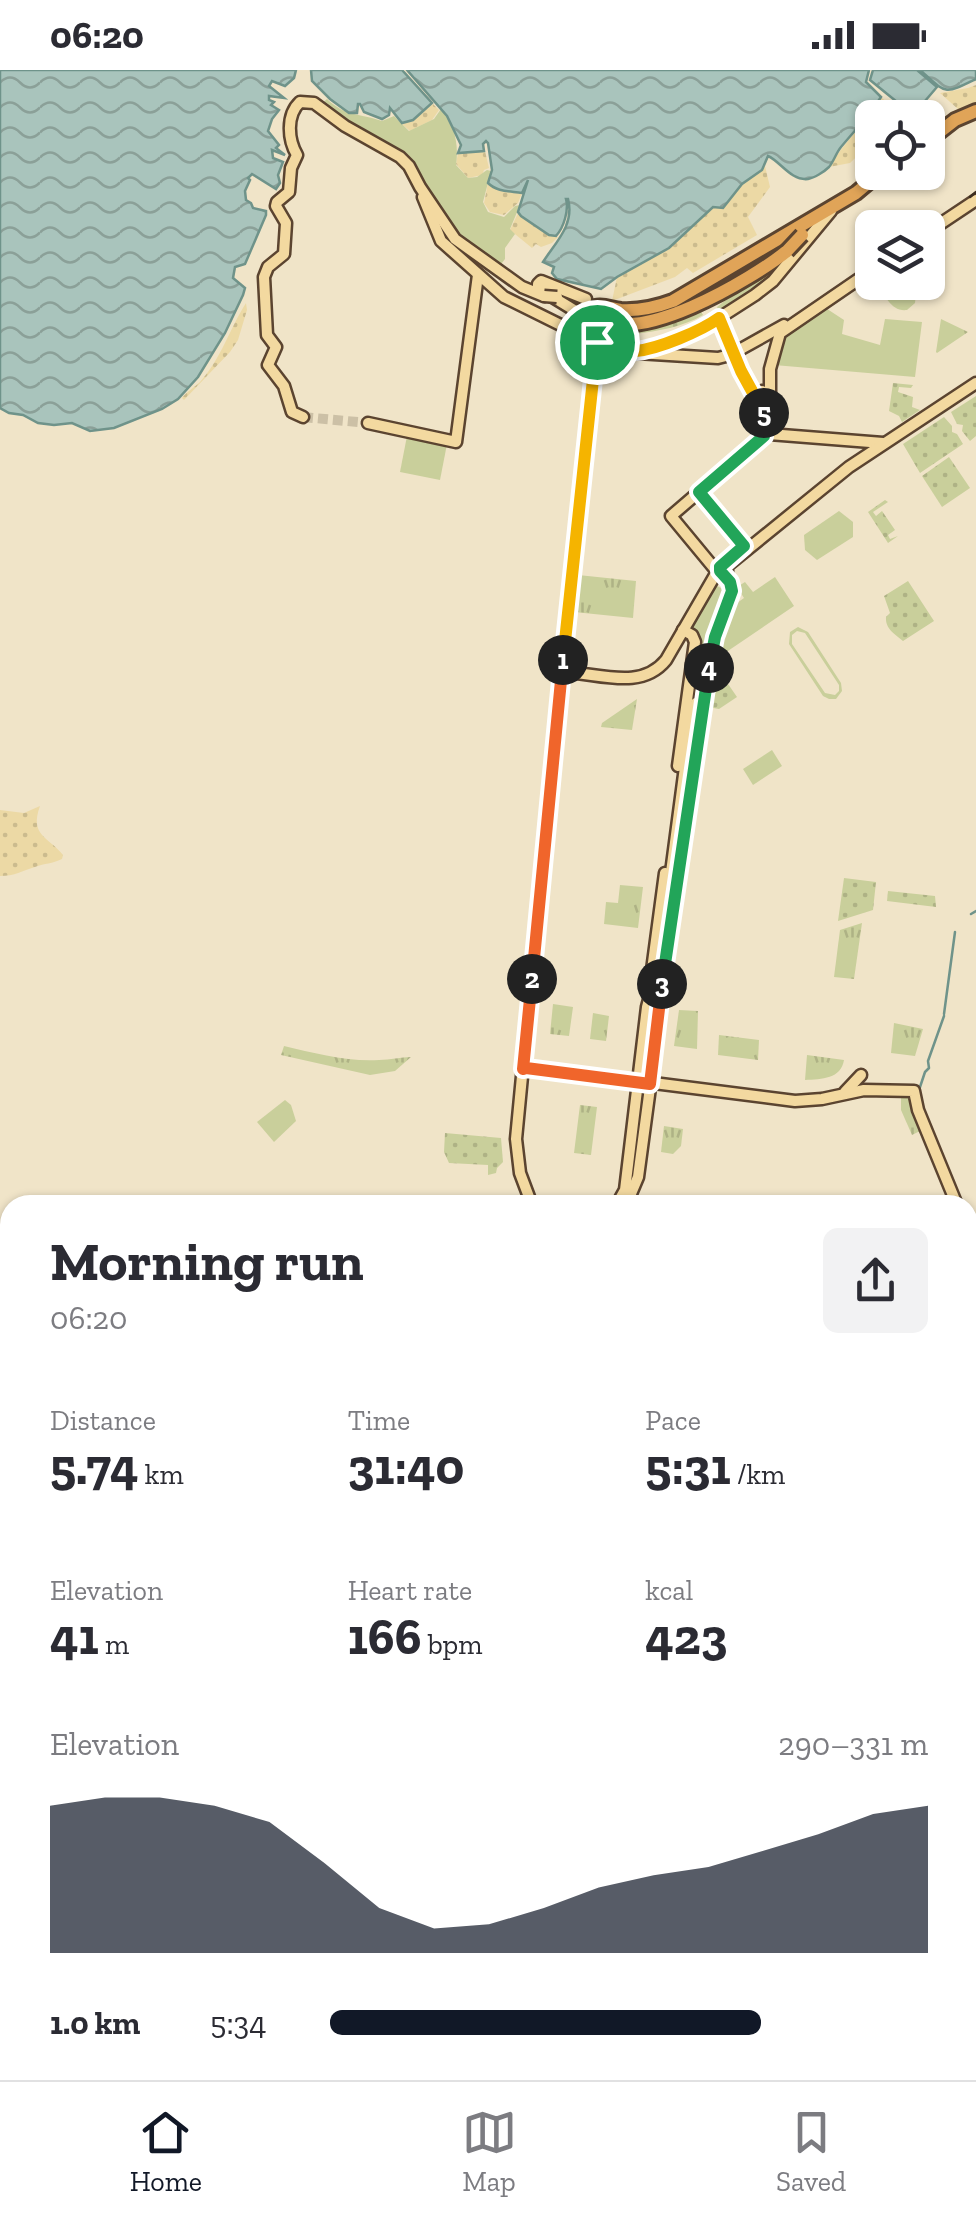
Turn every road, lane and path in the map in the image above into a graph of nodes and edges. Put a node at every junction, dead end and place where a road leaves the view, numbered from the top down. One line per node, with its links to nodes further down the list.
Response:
1 (976, 108): 2 (highway); 3 (highway)
2 (945, 124)
3 (945, 128)
4 (860, 190): 10 (highway)
5 (867, 190): 8 (highway)
6 (975, 197): 9 (main road)
7 (426, 199): 14 (main road); 18 (main road); 30 (main road)
8 (831, 211): 11 (main road); 11 (highway, bridge)
9 (945, 218)
10 (761, 249): 11 (highway); 12 (highway)
11 (791, 252): 15 (highway); 23 (main road)
12 (738, 262): 13 (highway); 15 (highway)
13 (720, 274): 17 (highway); 22 (highway)
14 (478, 275): 25 (main road); 32 (main road)
15 (750, 276): 17 (highway)
16 (855, 279): 21 (main road)
17 (728, 287): 22 (highway)
18 (541, 288): 19 (main road); 20 (main road, bridge)
19 (586, 299): 20 (main road); 22 (main road)
20 (561, 301): 22 (main road)
21 (809, 310): 24 (main road); 24 (main road)
22 (601, 312)
23 (719, 318): 26 (main road); 29 (main road)
24 (771, 341): 26 (main road, bridge); 29 (main road)
25 (598, 343): 26 (main road); 40 (main road)
26 (631, 351)
27 (774, 369): 29 (main road)
28 (976, 379): 35 (main road)
29 (759, 391): 33 (main road); 33 (main road)
30 (303, 417)
31 (368, 423): 34 (main road)
32 (458, 426): 34 (main road); 34 (main road)
33 (767, 434): 35 (main road); 36 (main road)
34 (435, 438)
35 (871, 444): 37 (main road); 38 (main road)
36 (700, 492): 37 (main road); 38 (main road)
37 (744, 546): 38 (main road)
38 (721, 575): 39 (main road); 39 (main road); 42 (main road); 45 (main road)
39 (684, 630): 40 (main road); 41 (main road)
40 (563, 673): 44 (main road)
41 (690, 682): 42 (main road); 43 (main road)
42 (689, 737): 43 (main road)
43 (647, 1007): 45 (main road)
44 (525, 1069): 45 (main road); 49 (main road)
45 (643, 1085): 47 (main road); 48 (main road); 50 (main road)
46 (870, 1090): 47 (main road); 47 (main road); 48 (main road)
47 (841, 1094)
48 (914, 1094): 51 (main road)
49 (531, 1195)
50 (630, 1195)
51 (955, 1195)

